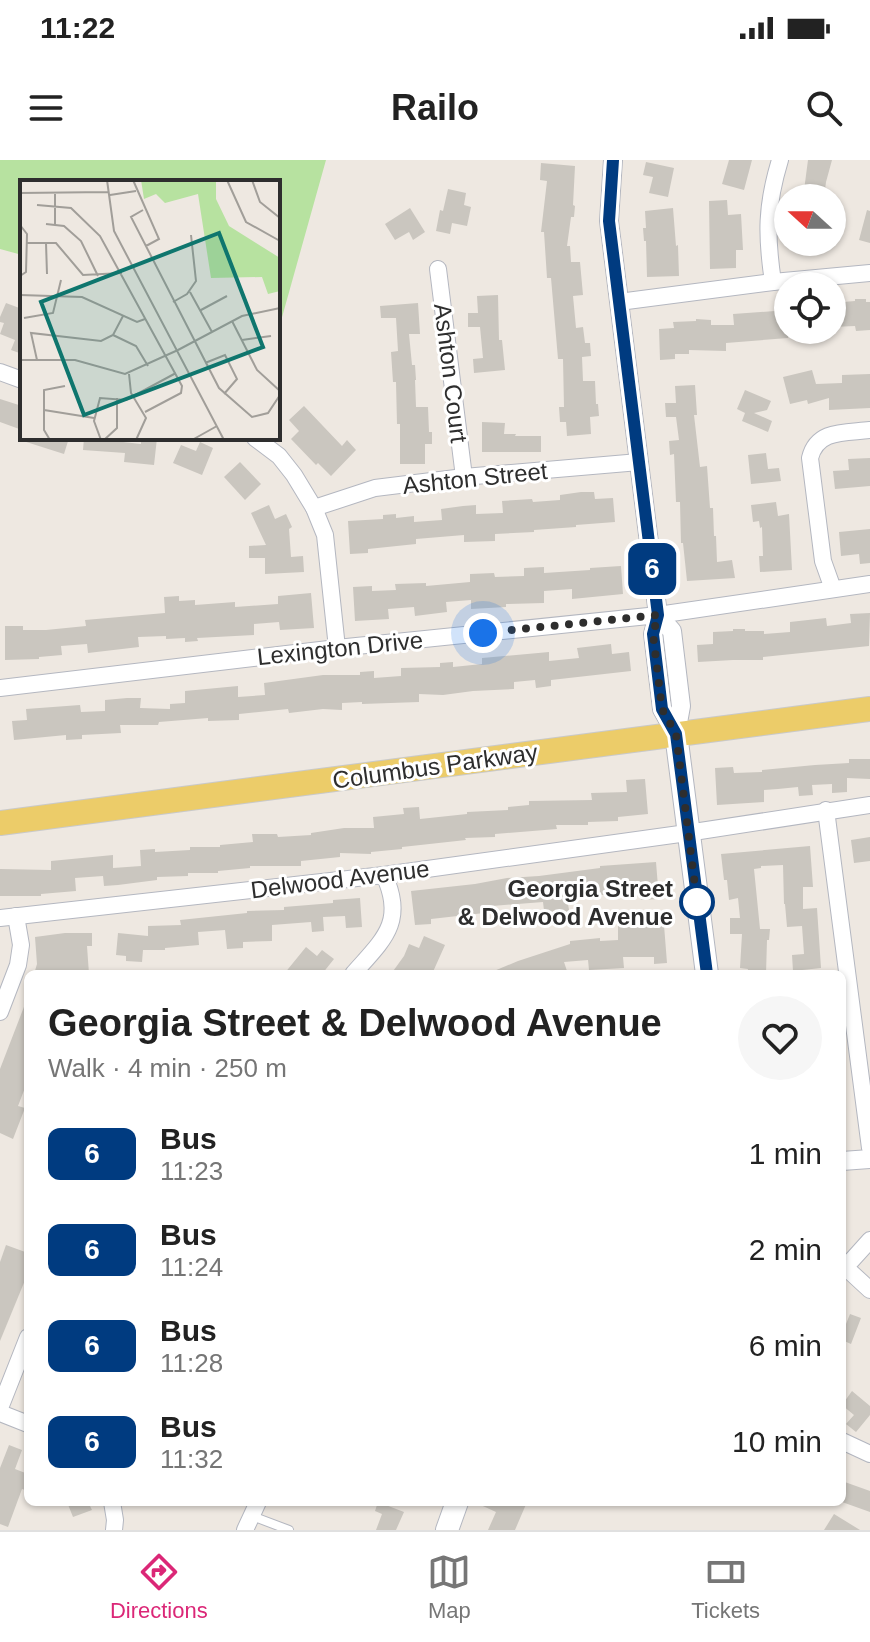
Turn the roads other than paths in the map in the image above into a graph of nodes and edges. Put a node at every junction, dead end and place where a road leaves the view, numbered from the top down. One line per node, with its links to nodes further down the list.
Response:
1 (613, 160): 6 (street)
2 (780, 160): 5 (street)
3 (438, 269): 12 (street, Ashton Court)
4 (870, 273): 5 (street)
5 (773, 282): 6 (street)
6 (619, 302): 11 (street)
7 (0, 372): 8 (street)
8 (20, 379)
9 (870, 430): 15 (street)
10 (258, 440): 13 (street)
11 (639, 462): 12 (street, Ashton Street); 16 (street)
12 (464, 477): 13 (street, Ashton Street)
13 (314, 508): 17 (street)
14 (870, 584): 15 (street, Lexington Drive)
15 (833, 589): 16 (street, Lexington Drive)
16 (658, 615): 17 (street, Lexington Drive); 20 (street)
17 (337, 648): 18 (street, Lexington Drive)
18 (0, 688)
19 (870, 709): 20 (main road, Columbus Parkway)
20 (676, 734): 23 (main road, Columbus Parkway); 24 (main road)
21 (870, 805): 22 (street, Delwood Avenue)
22 (826, 810): 24 (street, Delwood Avenue); 30 (street)
23 (0, 823)
24 (687, 833): 25 (street, Delwood Avenue); 28 (main road)
25 (384, 875): 26 (street, Delwood Avenue); 27 (street)
26 (8, 917): 29 (street)
27 (357, 970)
28 (706, 970)
29 (0, 1012)
30 (870, 1148)
31 (870, 1159): 32 (street)
32 (846, 1161)
33 (870, 1240): 34 (street)
34 (846, 1264)
35 (846, 1270): 36 (street)
36 (870, 1290)
37 (24, 1348): 38 (street)
38 (0, 1411): 39 (street)
39 (24, 1422)
40 (846, 1443): 41 (street)
41 (870, 1454)
42 (113, 1506): 45 (street)
43 (456, 1506): 47 (main road)
44 (251, 1516): 46 (lane)
45 (114, 1530)
46 (289, 1530)
47 (447, 1530)

